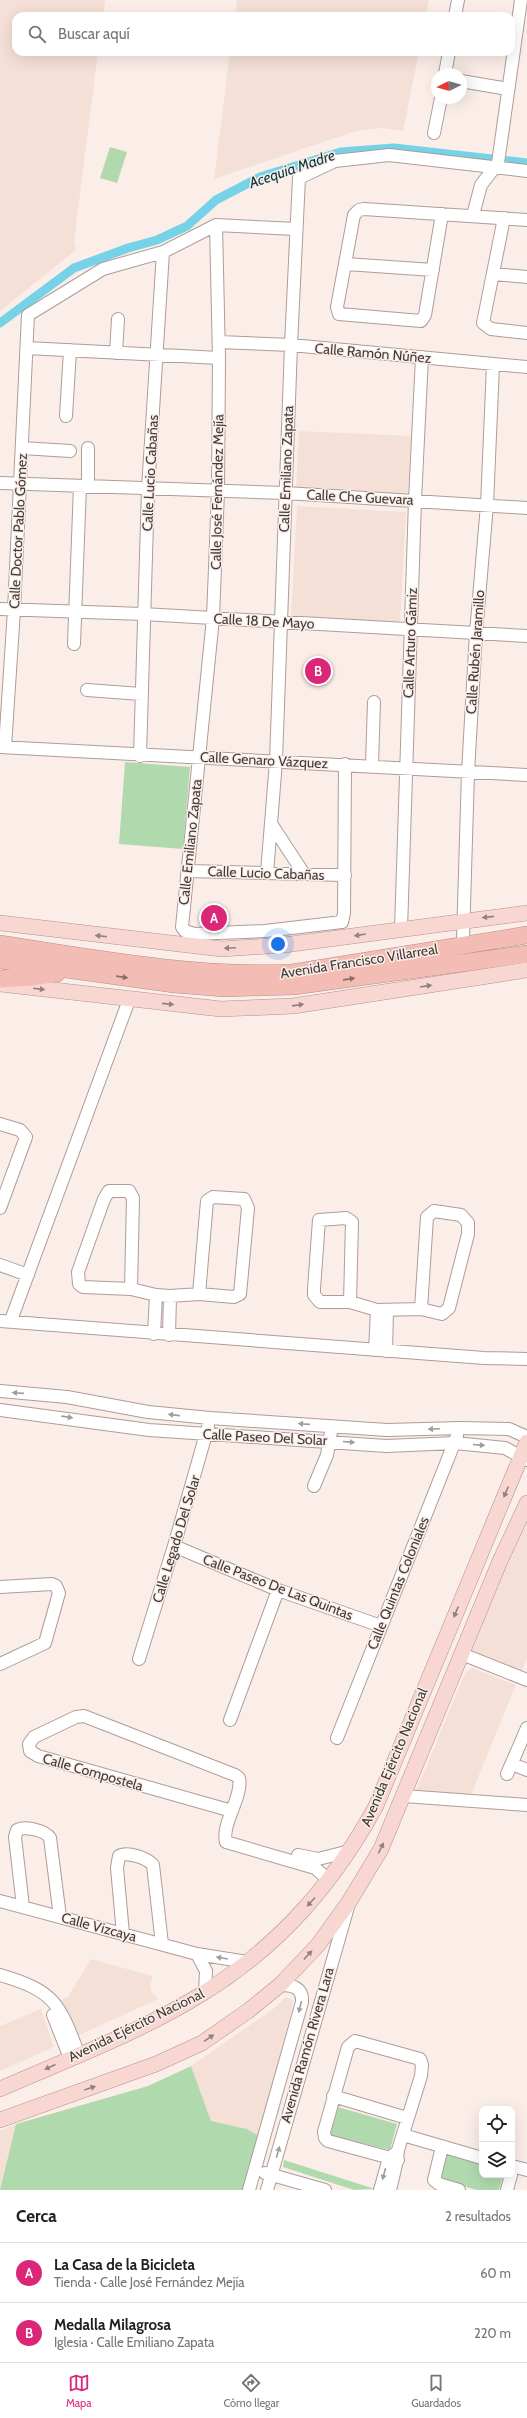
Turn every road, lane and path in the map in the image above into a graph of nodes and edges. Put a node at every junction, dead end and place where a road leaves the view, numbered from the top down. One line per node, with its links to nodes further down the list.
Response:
1 (458, 0): 3 (street)
2 (523, 3): 4 (street)
3 (456, 12)
4 (515, 26)
5 (448, 56): 7 (street)
6 (511, 56): 9 (street)
7 (446, 68)
8 (467, 82): 9 (street)
9 (508, 89): 12 (street)
10 (440, 104): 11 (street)
11 (434, 132)
12 (498, 161): 13 (street); 15 (street); 19 (street, Calle Emiliano Zapata)
13 (527, 171)
14 (442, 214): 15 (street); 21 (street); 22 (street)
15 (473, 215): 16 (street)
16 (504, 218): 17 (street); 23 (street)
17 (527, 220)
18 (216, 225): 19 (street); 20 (street); 27 (street, Calle José Fernández Mejía)
19 (296, 229): 28 (street, Calle Emiliano Zapata)
20 (162, 252): 29 (street, Calle Doctor Pablo Gómez); 32 (street, Calle Lucio Cabañas)
21 (346, 264): 22 (street); 22 (street)
22 (433, 270)
23 (493, 274): 24 (street); 26 (street)
24 (527, 277)
25 (118, 319): 31 (street)
26 (527, 333)
27 (219, 342): 28 (street, Calle Ramón Núñez); 34 (street, Calle José Fernández Mejía)
28 (291, 345): 33 (street, Calle Ramón Núñez); 46 (street, Calle Emiliano Zapata)
29 (27, 348): 30 (street); 38 (street, Calle Doctor Pablo Gómez)
30 (70, 350): 31 (street); 37 (street)
31 (116, 353): 32 (street)
32 (158, 355): 34 (street); 44 (street, Calle Lucio Cabañas)
33 (422, 357): 35 (street, Calle Ramón Núñez); 47 (street, Calle Arturo Gámiz)
34 (219, 358): 45 (street, Calle José Fernández Mejía)
35 (493, 365): 36 (street, Calle Ramón Núñez); 48 (street, Calle Rubén Jaramillo)
36 (527, 367)
37 (66, 416)
38 (22, 448): 40 (street); 42 (street, Calle Doctor Pablo Gómez)
39 (88, 448): 43 (street)
40 (70, 451)
41 (0, 483): 42 (street, Calle Che Guevara)
42 (20, 484): 43 (street, Calle Che Guevara); 51 (street, Calle Doctor Pablo Gómez)
43 (84, 486): 44 (street, Calle Che Guevara); 52 (street)
44 (148, 489): 45 (street, Calle Che Guevara); 53 (street, Calle Lucio Cabañas)
45 (218, 491): 46 (street, Calle Che Guevara); 54 (street, Calle José Fernández Mejía)
46 (285, 493): 47 (street, Calle Che Guevara); 55 (street, Calle Emiliano Zapata)
47 (414, 500): 48 (street, Calle Che Guevara); 56 (street, Calle Arturo Gámiz)
48 (487, 505): 49 (street, Calle Che Guevara); 57 (street, Calle Rubén Jaramillo)
49 (527, 508)
50 (0, 609): 51 (street, Calle 18 De Mayo)
51 (14, 610): 52 (street, Calle 18 De Mayo); 63 (street, Calle Doctor Pablo Gómez)
52 (76, 612): 53 (street, Calle 18 De Mayo); 59 (street)
53 (143, 614): 54 (street, Calle 18 De Mayo); 61 (street, Calle Lucio Cabañas)
54 (213, 618): 55 (street, Calle 18 De Mayo); 65 (street, Calle José Fernández Mejía)
55 (282, 622): 56 (street, Calle 18 De Mayo); 66 (street, Calle Emiliano Zapata)
56 (410, 630): 57 (street, Calle 18 De Mayo); 69 (street, Calle Arturo Gámiz)
57 (476, 633): 58 (street, Calle 18 De Mayo); 70 (street, Calle Rubén Jaramillo)
58 (527, 636)
59 (74, 644)
60 (87, 690): 61 (street)
61 (141, 694): 64 (street, Calle Lucio Cabañas)
62 (374, 702): 68 (street)
63 (3, 747): 64 (street, Calle Genaro Vázquez)
64 (140, 756): 65 (street, Calle Genaro Vázquez)
65 (199, 757): 66 (street, Calle Genaro Vázquez); 73 (street, Calle Emiliano Zapata)
66 (276, 761): 67 (street, Calle Genaro Vázquez); 72 (street, Calle Emiliano Zapata)
67 (345, 764): 68 (street, Calle Genaro Vázquez); 76 (street)
68 (372, 766): 69 (street, Calle Genaro Vázquez)
69 (406, 768): 70 (street, Calle Genaro Vázquez); 81 (street, Calle Arturo Gámiz)
70 (468, 772): 71 (street, Calle Genaro Vázquez); 78 (street, Calle Rubén Jaramillo)
71 (527, 774)
72 (272, 825): 74 (street, Calle Emiliano Zapata); 75 (street)
73 (188, 871): 74 (street, Calle Lucio Cabañas); 76 (street, Calle Emiliano Zapata)
74 (267, 873): 75 (street, Calle Lucio Cabañas)
75 (304, 874): 76 (street, Calle Lucio Cabañas)
76 (345, 876)
77 (527, 913): 78 (main road, Avenida Francisco Villarreal, one-way to 78)
78 (464, 920): 81 (main road, Avenida Francisco Villarreal); 83 (street, Calle Rubén Jaramillo)
79 (0, 923): 81 (main road, Avenida Francisco Villarreal, one-way to 79)
80 (527, 924): 83 (highway)
81 (401, 929)
82 (527, 935): 86 (highway, Avenida Francisco Villarreal)
83 (463, 939): 86 (highway)
84 (0, 944): 86 (highway, Avenida Francisco Villarreal)
85 (527, 954): 89 (highway, Avenida Francisco Villarreal)
86 (394, 956)
87 (0, 960): 90 (highway, Avenida Francisco Villarreal)
88 (527, 966): 89 (highway)
89 (419, 969): 90 (highway, Avenida Francisco Villarreal, one-way to 89)
90 (71, 970): 92 (highway)
91 (527, 970): 94 (main road, one-way to 91)
92 (0, 978)
93 (0, 984): 94 (main road, one-way to 94)
94 (129, 1000): 98 (street)
95 (0, 1124): 96 (street)
96 (0, 1208)
97 (0, 1265): 98 (street)
98 (28, 1275): 106 (street)
99 (131, 1289): 99 (street); 101 (street)
100 (199, 1294): 100 (street); 102 (street)
101 (156, 1295): 102 (street); 107 (street)
102 (170, 1296): 108 (street)
103 (350, 1302): 103 (street); 105 (street)
104 (421, 1309): 104 (street); 105 (street)
105 (382, 1310): 109 (street)
106 (5, 1321): 107 (street)
107 (154, 1334): 108 (street)
108 (169, 1335): 109 (street)
109 (380, 1350): 110 (street)
110 (522, 1359): 111 (street)
111 (527, 1367)
112 (0, 1391): 113 (street, Calle Paseo Del Solar, one-way to 112)
113 (46, 1395): 115 (street); 116 (street, Calle Paseo Del Solar, one-way to 113)
114 (0, 1410): 115 (street, Calle Paseo Del Solar)
115 (43, 1414): 119 (street, Calle Paseo Del Solar, one-way to 119)
116 (210, 1418): 117 (street, Calle Paseo Del Solar, one-way to 116); 119 (street, Calle Legado Del Solar)
117 (332, 1426): 118 (street, Calle Paseo Del Solar, one-way to 117); 121 (street)
118 (460, 1428): 120 (street, Calle Paseo Del Solar); 123 (street, Calle Quintas Coloniales)
119 (207, 1433): 121 (street, Calle Paseo Del Solar); 127 (street, Calle Legado Del Solar)
120 (527, 1437)
121 (330, 1440): 123 (street, Calle Paseo Del Solar, one-way to 123); 125 (street)
122 (527, 1442): 124 (main road, Avenida Ejército Nacional)
123 (455, 1443): 124 (street, Calle Paseo Del Solar, one-way to 124); 130 (street, Calle Quintas Coloniales)
124 (524, 1458): 142 (main road, Avenida Ejército Nacional, one-way to 142)
125 (314, 1486)
126 (527, 1504): 131 (main road, Avenida Ejército Nacional)
127 (174, 1546): 129 (street, Calle Paseo De Las Quintas); 132 (street, Calle Legado Del Solar)
128 (0, 1588): 133 (street)
129 (278, 1590): 130 (street, Calle Paseo De Las Quintas); 135 (street)
130 (381, 1626): 137 (street, Calle Quintas Coloniales)
131 (462, 1654): 134 (street); 139 (main road, Avenida Ejército Nacional)
132 (139, 1659)
133 (0, 1664)
134 (527, 1680)
135 (230, 1720)
136 (527, 1728): 138 (street)
137 (336, 1738)
138 (527, 1770)
139 (404, 1796): 140 (street); 146 (main road, Avenida Ejército Nacional, one-way to 139)
140 (527, 1805)
141 (232, 1811): 141 (street, Calle Compostela); 143 (street, Calle Compostela)
142 (350, 1851): 143 (street); 144 (main road, Avenida Ejército Nacional)
143 (275, 1853): 144 (street)
144 (329, 1880): 152 (main road, Avenida Ejército Nacional, one-way to 152)
145 (0, 1901): 147 (street, Calle Vizcaya)
146 (349, 1902): 154 (main road, Avenida Ejército Nacional, one-way to 146); 168 (street, Avenida Ramón Rivera Lara, one-way to 146)
147 (22, 1907): 148 (street, Calle Vizcaya); 148 (street)
148 (60, 1917): 149 (street, Calle Vizcaya)
149 (123, 1934): 150 (street, Calle Vizcaya); 150 (street)
150 (162, 1944): 151 (street, Calle Vizcaya)
151 (197, 1954): 152 (street, Calle Vizcaya, one-way to 151); 155 (street)
152 (247, 1962): 155 (main road, Avenida Ejército Nacional)
153 (0, 1975): 156 (street)
154 (280, 1985): 160 (main road, Avenida Ejército Nacional, one-way to 154); 165 (street, Avenida Ramón Rivera Lara, one-way to 165)
155 (204, 1992): 156 (main road, Avenida Ejército Nacional)
156 (74, 2056): 157 (main road, Avenida Ejército Nacional, one-way to 157)
157 (0, 2089)
158 (333, 2096): 159 (street); 159 (street); 163 (street)
159 (407, 2118): 161 (street)
160 (0, 2120)
161 (403, 2135): 162 (street); 163 (street)
162 (442, 2147): 164 (street); 175 (street)
163 (395, 2156): 173 (street, one-way to 173); 174 (street)
164 (479, 2157)
165 (254, 2170): 168 (street); 170 (street, Avenida Ramón Rivera Lara)
166 (515, 2170): 167 (street)
167 (527, 2170)
168 (271, 2175): 171 (street, Avenida Ramón Rivera Lara); 172 (street)
169 (510, 2178): 176 (street)
170 (249, 2190)
171 (267, 2190)
172 (325, 2190)
173 (380, 2190)
174 (390, 2190)
175 (460, 2190)
176 (506, 2190)

